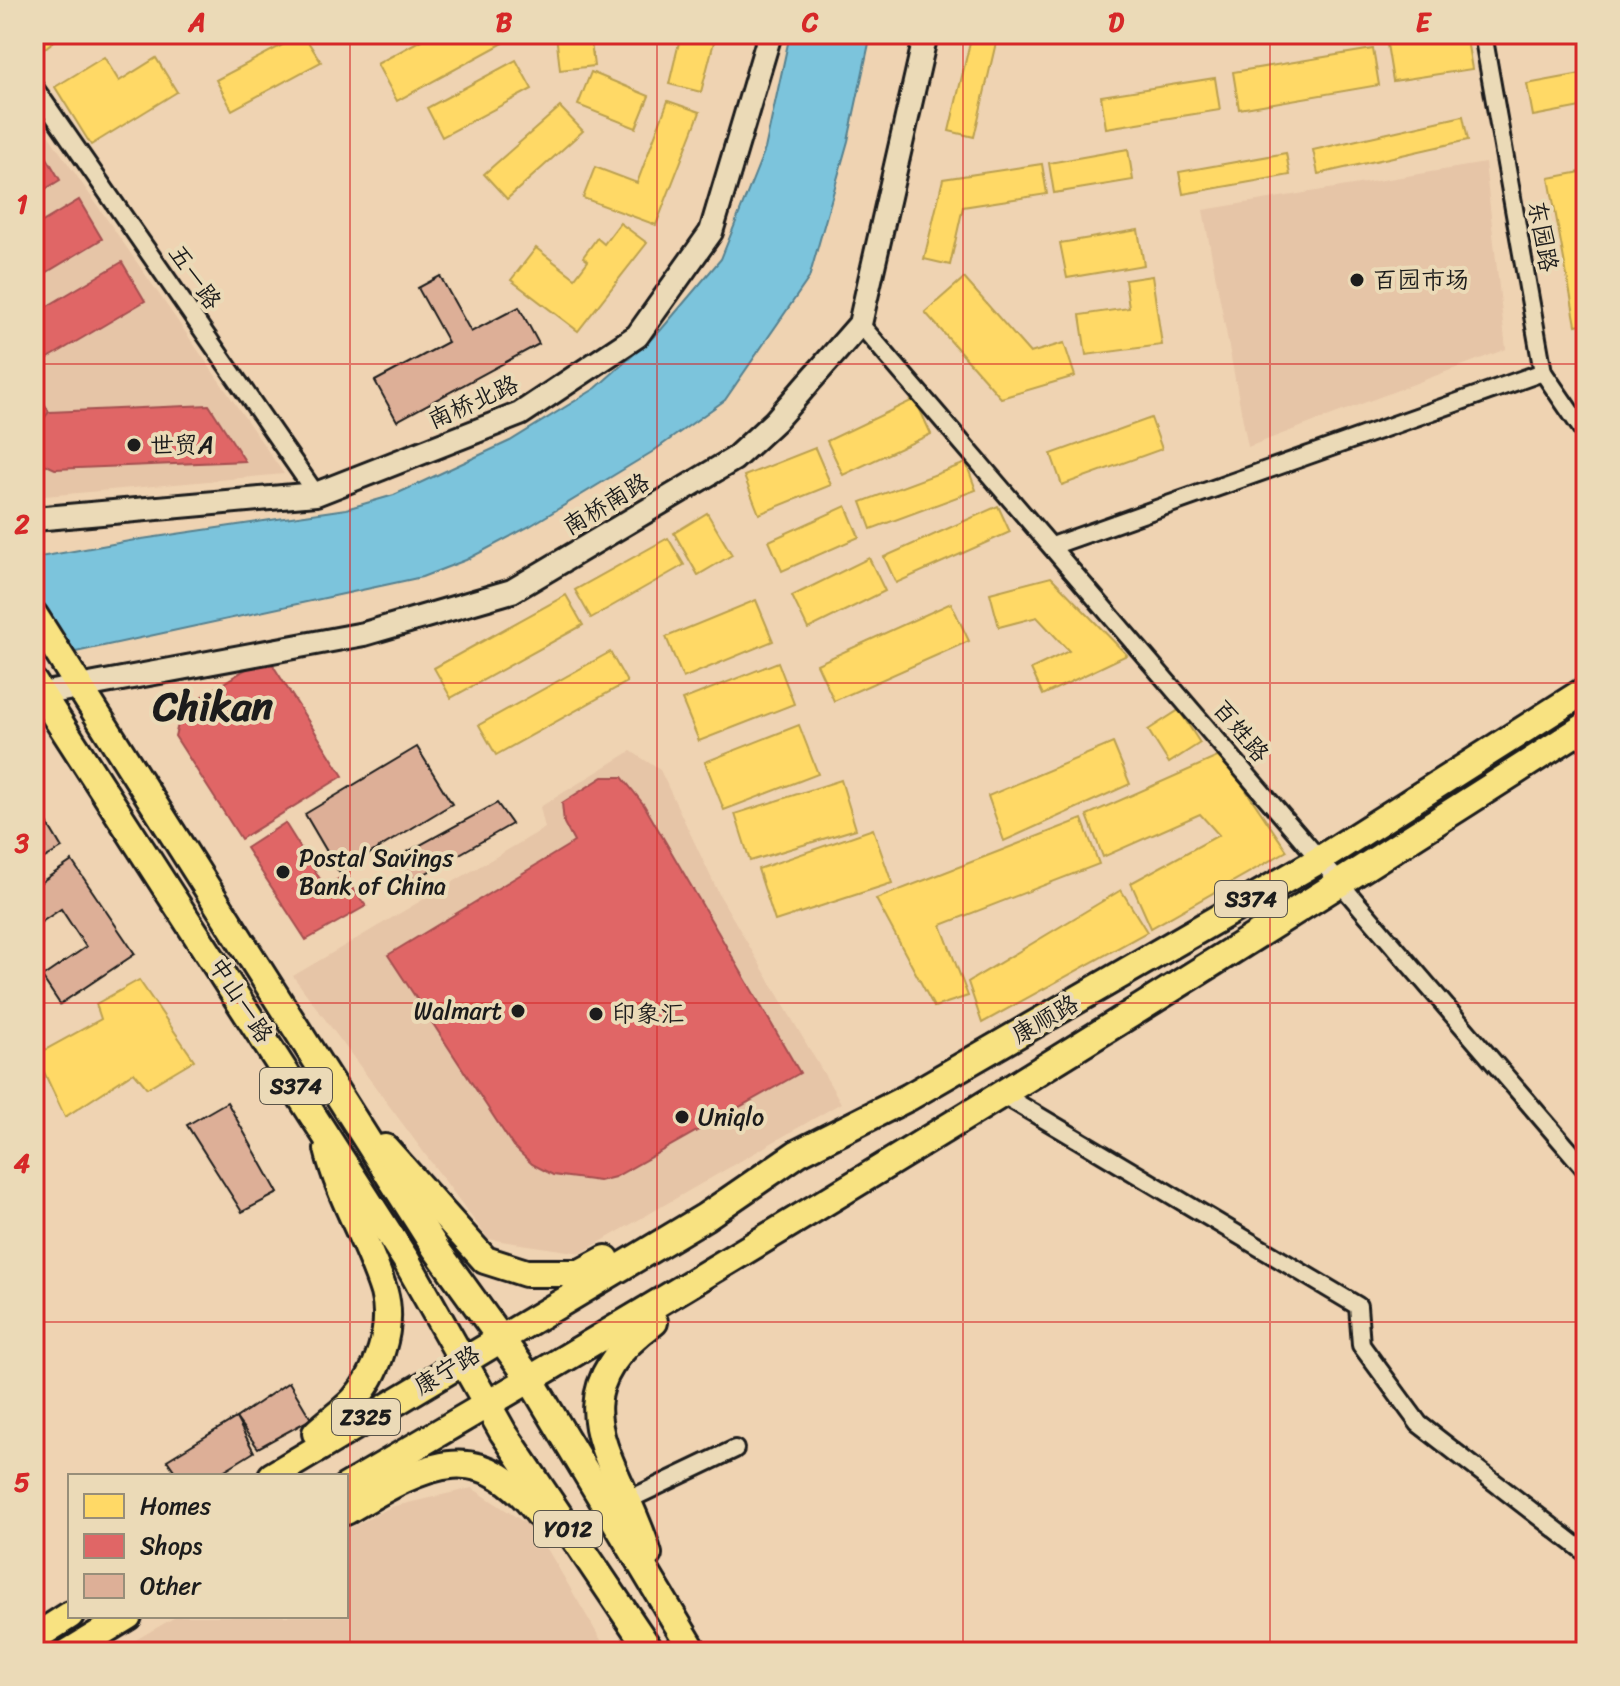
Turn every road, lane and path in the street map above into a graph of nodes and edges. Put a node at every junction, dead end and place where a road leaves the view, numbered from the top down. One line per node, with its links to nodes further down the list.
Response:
1 (770, 34): 8 (street, 南桥北路)
2 (926, 34): 5 (street, 南桥南路)
3 (1483, 34): 6 (street, 东园路)
4 (34, 87): 8 (street, 五一路)
5 (860, 324): 10 (street, 百姓路); 12 (street, 南桥南路)
6 (1543, 372): 7 (street, 东园路); 10 (street)
7 (1586, 435)
8 (316, 494): 9 (street, 南桥北路)
9 (34, 519)
10 (1052, 546): 16 (street, 百姓路)
11 (34, 615): 12 (main road)
12 (81, 686): 14 (street, 南桥南路); 19 (main road)
13 (1586, 690): 16 (main road, 康顺路 / S374)
14 (36, 691): 20 (main road, 中山一路 / S374)
15 (1586, 726): 17 (main road, 康顺路 / S374)
16 (1319, 860): 17 (street, 百姓路); 21 (main road, 康顺路 / S374)
17 (1340, 884): 18 (main road, 康顺路 / S374); 22 (street, 百姓路)
18 (1000, 1093): 23 (main road, 康顺路 / S374); 34 (street)
19 (350, 1111): 21 (main road); 24 (main road, S374)
20 (322, 1126): 25 (main road, 中山一路 / S374); 29 (main road)
21 (798, 1153): 24 (main road, 康顺路 / S374)
22 (1586, 1170)
23 (733, 1256): 26 (main road, 康顺路 / S374); 32 (main road)
24 (499, 1338): 25 (main road, 康宁路 / S374); 26 (main road, S374)
25 (461, 1362): 27 (main road, 中山一路 / S374); 30 (main road, 康宁路 / Z325)
26 (530, 1379): 27 (main road, S374); 35 (main road, Y012)
27 (487, 1406): 31 (main road, Z325); 36 (main road, Y012)
28 (735, 1449): 32 (street)
29 (256, 1474)
30 (275, 1474)
31 (348, 1486)
32 (628, 1500): 35 (main road)
33 (348, 1510): 36 (main road)
34 (1586, 1553)
35 (660, 1596): 42 (main road)
36 (621, 1607): 41 (main road, Y012)
37 (68, 1616): 39 (main road)
38 (125, 1618): 40 (main road)
39 (34, 1638)
40 (69, 1652)
41 (651, 1652)
42 (694, 1652)

